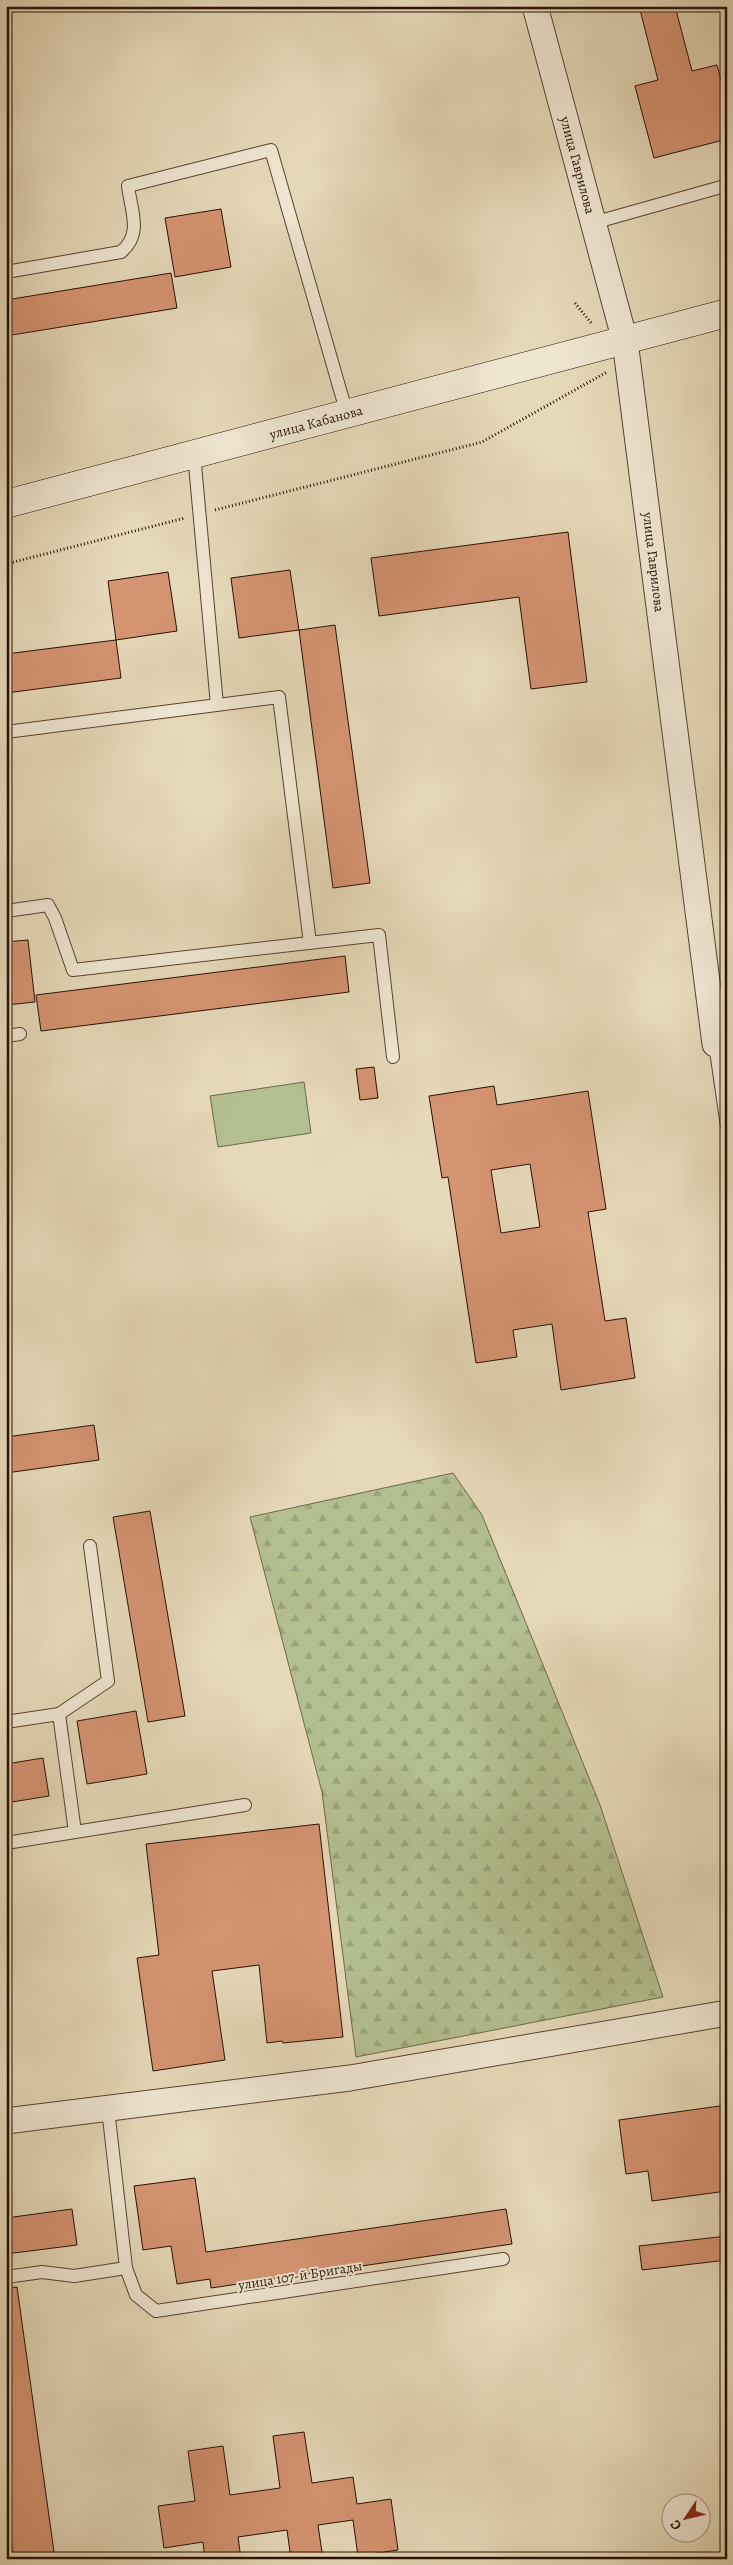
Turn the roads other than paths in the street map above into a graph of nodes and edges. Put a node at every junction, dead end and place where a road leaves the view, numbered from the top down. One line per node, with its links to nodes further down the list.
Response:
1 (535, 6): 3 (street, улица Гаврилова)
2 (725, 185): 3 (lane)
3 (594, 223): 6 (street, улица Гаврилова)
4 (6, 272): 7 (lane)
5 (727, 313): 6 (main road, улица Кабанова)
6 (615, 343): 7 (main road, улица Кабанова); 16 (street, улица Гаврилова)
7 (347, 414): 8 (main road, улица Кабанова)
8 (194, 454): 9 (main road, улица Кабанова); 10 (lane)
9 (6, 504)
10 (217, 705): 11 (lane); 13 (lane)
11 (6, 732)
12 (6, 912): 13 (lane)
13 (310, 943): 17 (lane)
14 (20, 1034): 15 (lane)
15 (6, 1036)
16 (721, 1046): 18 (lane, улица Гаврилова)
17 (393, 1057)
18 (727, 1127)
19 (90, 1546): 20 (lane)
20 (59, 1714): 21 (lane); 23 (lane)
21 (6, 1722)
22 (245, 1805): 23 (lane)
23 (75, 1832): 24 (lane)
24 (6, 1843)
25 (727, 2014): 26 (street)
26 (108, 2108): 27 (street); 29 (lane, улица 107-й Бригады)
27 (6, 2122)
28 (503, 2259): 29 (lane, улица 107-й Бригады)
29 (126, 2268): 30 (lane)
30 (6, 2277)

